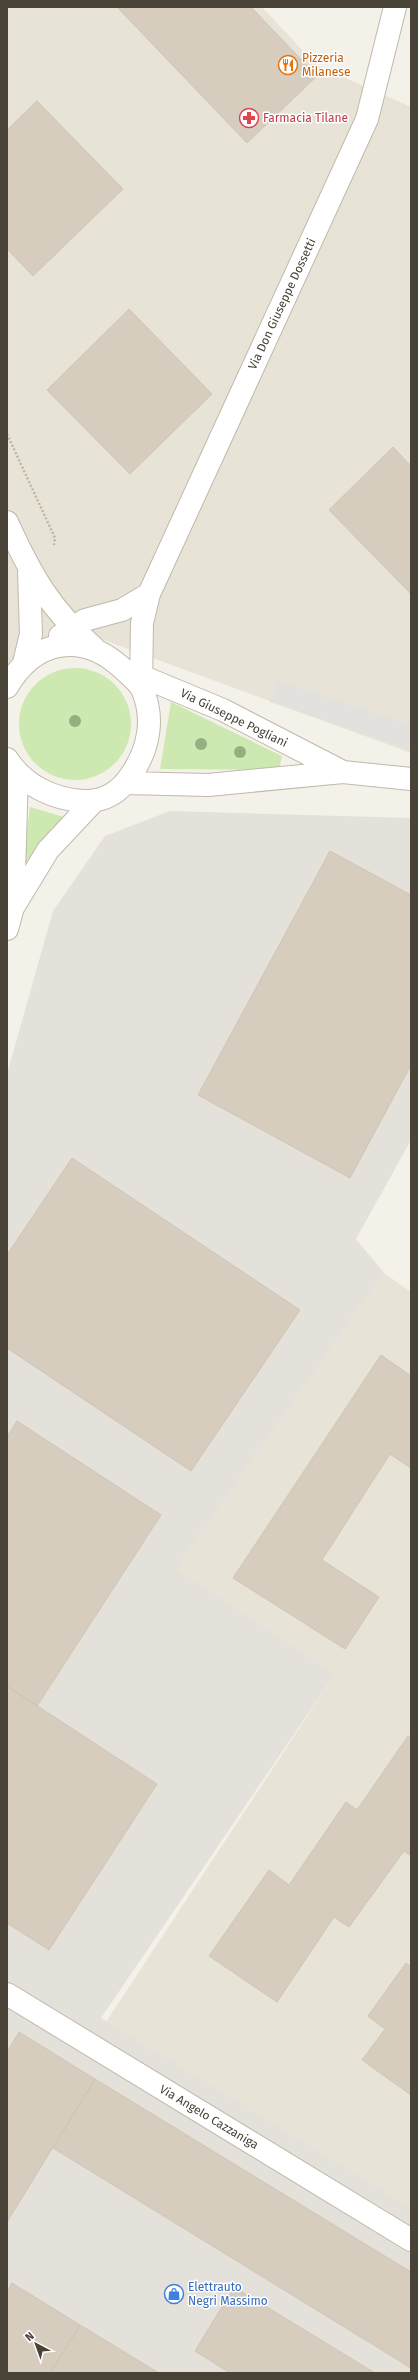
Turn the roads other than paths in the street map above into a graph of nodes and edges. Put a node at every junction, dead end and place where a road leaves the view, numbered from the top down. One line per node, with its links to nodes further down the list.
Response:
1 (395, 7): 4 (street, Via Don Giuseppe Dossetti)
2 (7, 522): 3 (street)
3 (29, 569): 5 (street); 8 (street)
4 (149, 594): 5 (street); 7 (street, Via Don Giuseppe Dossetti)
5 (78, 624): 6 (street); 8 (street)
6 (94, 648): 8 (street); 9 (street)
7 (142, 648): 9 (street, Via Don Giuseppe Dossetti); 10 (street)
8 (18, 672)
9 (135, 677): 10 (street, Via Giuseppe Pogliani); 14 (street)
10 (167, 686): 12 (street, Via Giuseppe Pogliani)
11 (11, 764): 15 (street); 16 (street)
12 (342, 772): 13 (street, Via Giuseppe Pogliani); 14 (street, Via Giuseppe Pogliani)
13 (411, 779)
14 (126, 783): 15 (street)
15 (94, 801): 16 (street)
16 (13, 907): 17 (street)
17 (7, 930)
18 (7, 1994): 19 (street, Via Angelo Cazzaniga)
19 (411, 2240)

